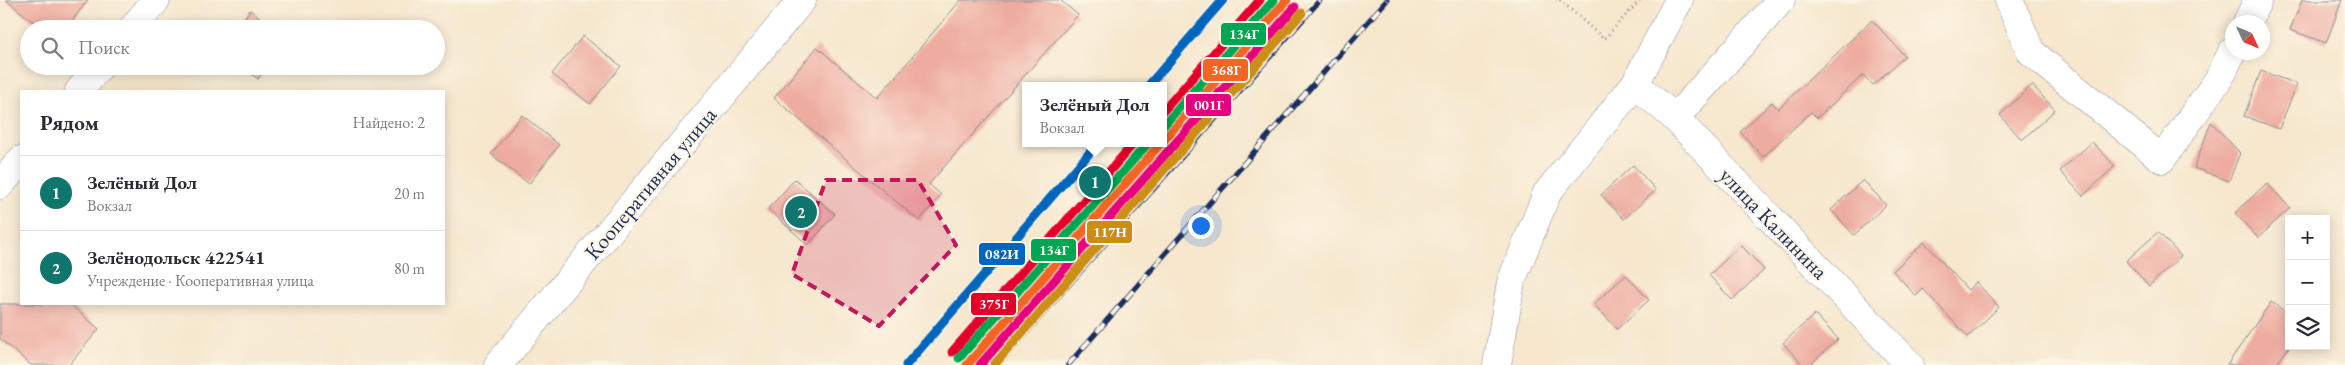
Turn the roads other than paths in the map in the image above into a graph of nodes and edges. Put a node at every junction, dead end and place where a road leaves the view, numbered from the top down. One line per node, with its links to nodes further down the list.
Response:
1 (156, 0): 8 (street)
2 (802, 0): 16 (street, Кооперативная улица)
3 (1679, 0): 11 (street)
4 (1781, 0): 13 (street)
5 (2009, 0): 9 (street)
6 (2258, 0): 7 (street)
7 (2250, 15)
8 (139, 20)
9 (2228, 60)
10 (92, 75): 12 (street)
11 (1635, 84): 13 (street, улица Калинина); 17 (street)
12 (80, 90)
13 (1675, 118): 18 (street, улица Калинина)
14 (20, 161): 15 (street)
15 (0, 185)
16 (498, 365)
17 (1497, 365)
18 (1910, 365)

